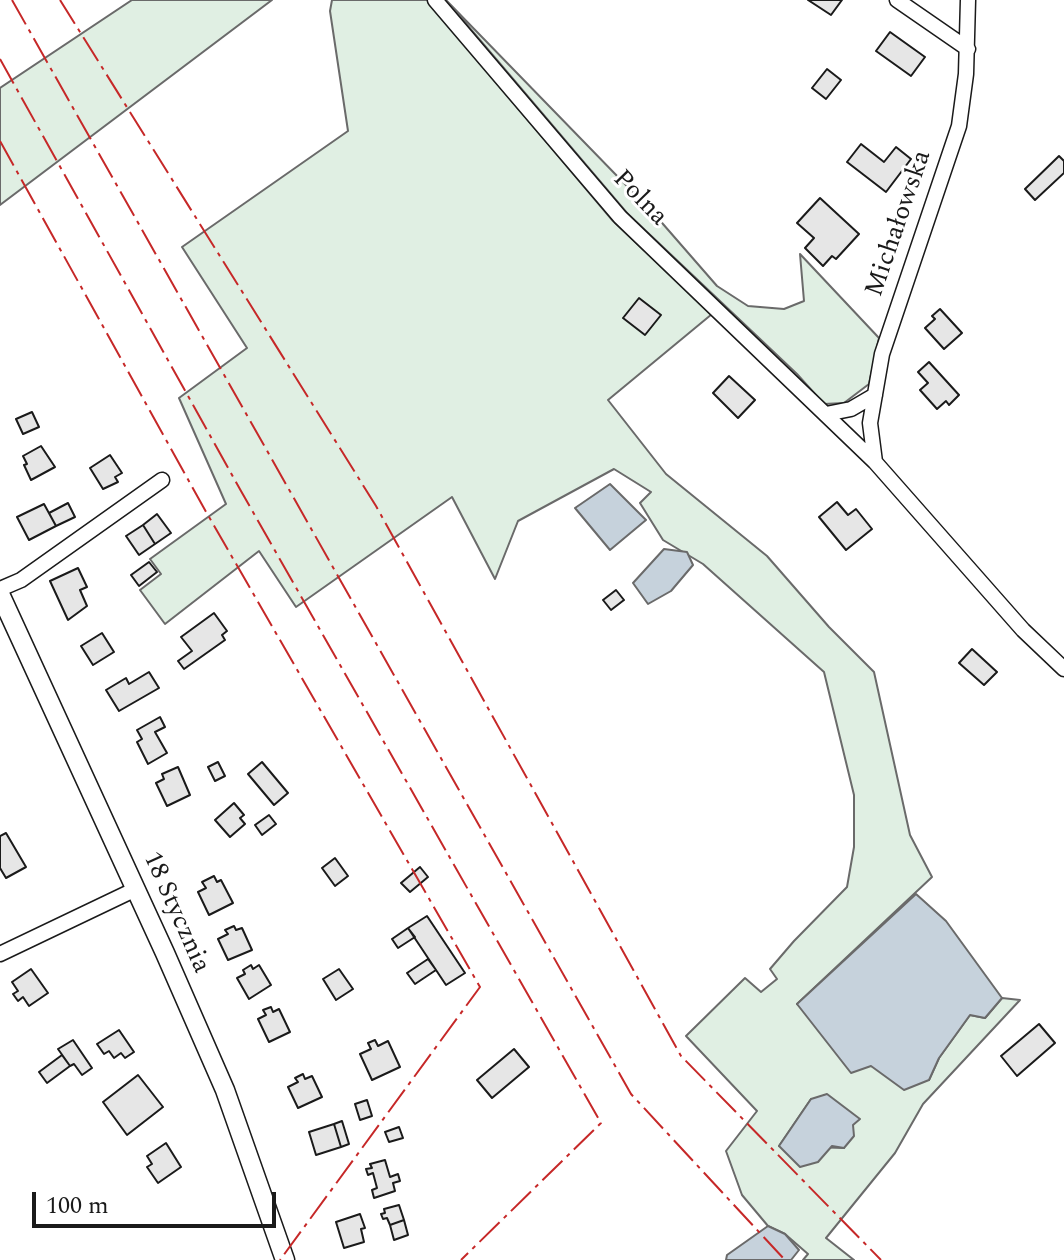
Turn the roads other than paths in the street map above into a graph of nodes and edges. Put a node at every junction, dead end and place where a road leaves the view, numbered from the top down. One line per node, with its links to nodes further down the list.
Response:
1 (435, 0): 6 (street, Polna)
2 (897, 0): 4 (street)
3 (968, 0): 4 (street, Michałowska)
4 (968, 49): 5 (street, Michałowska)
5 (875, 395): 6 (street); 7 (street, Michałowska)
6 (826, 414): 7 (street, Polna)
7 (875, 462): 10 (street, Polna)
8 (162, 480): 9 (street)
9 (0, 591): 11 (street, 18 Stycznia)
10 (1064, 669)
11 (136, 889): 12 (street); 13 (street, 18 Stycznia)
12 (0, 954)
13 (285, 1260)

